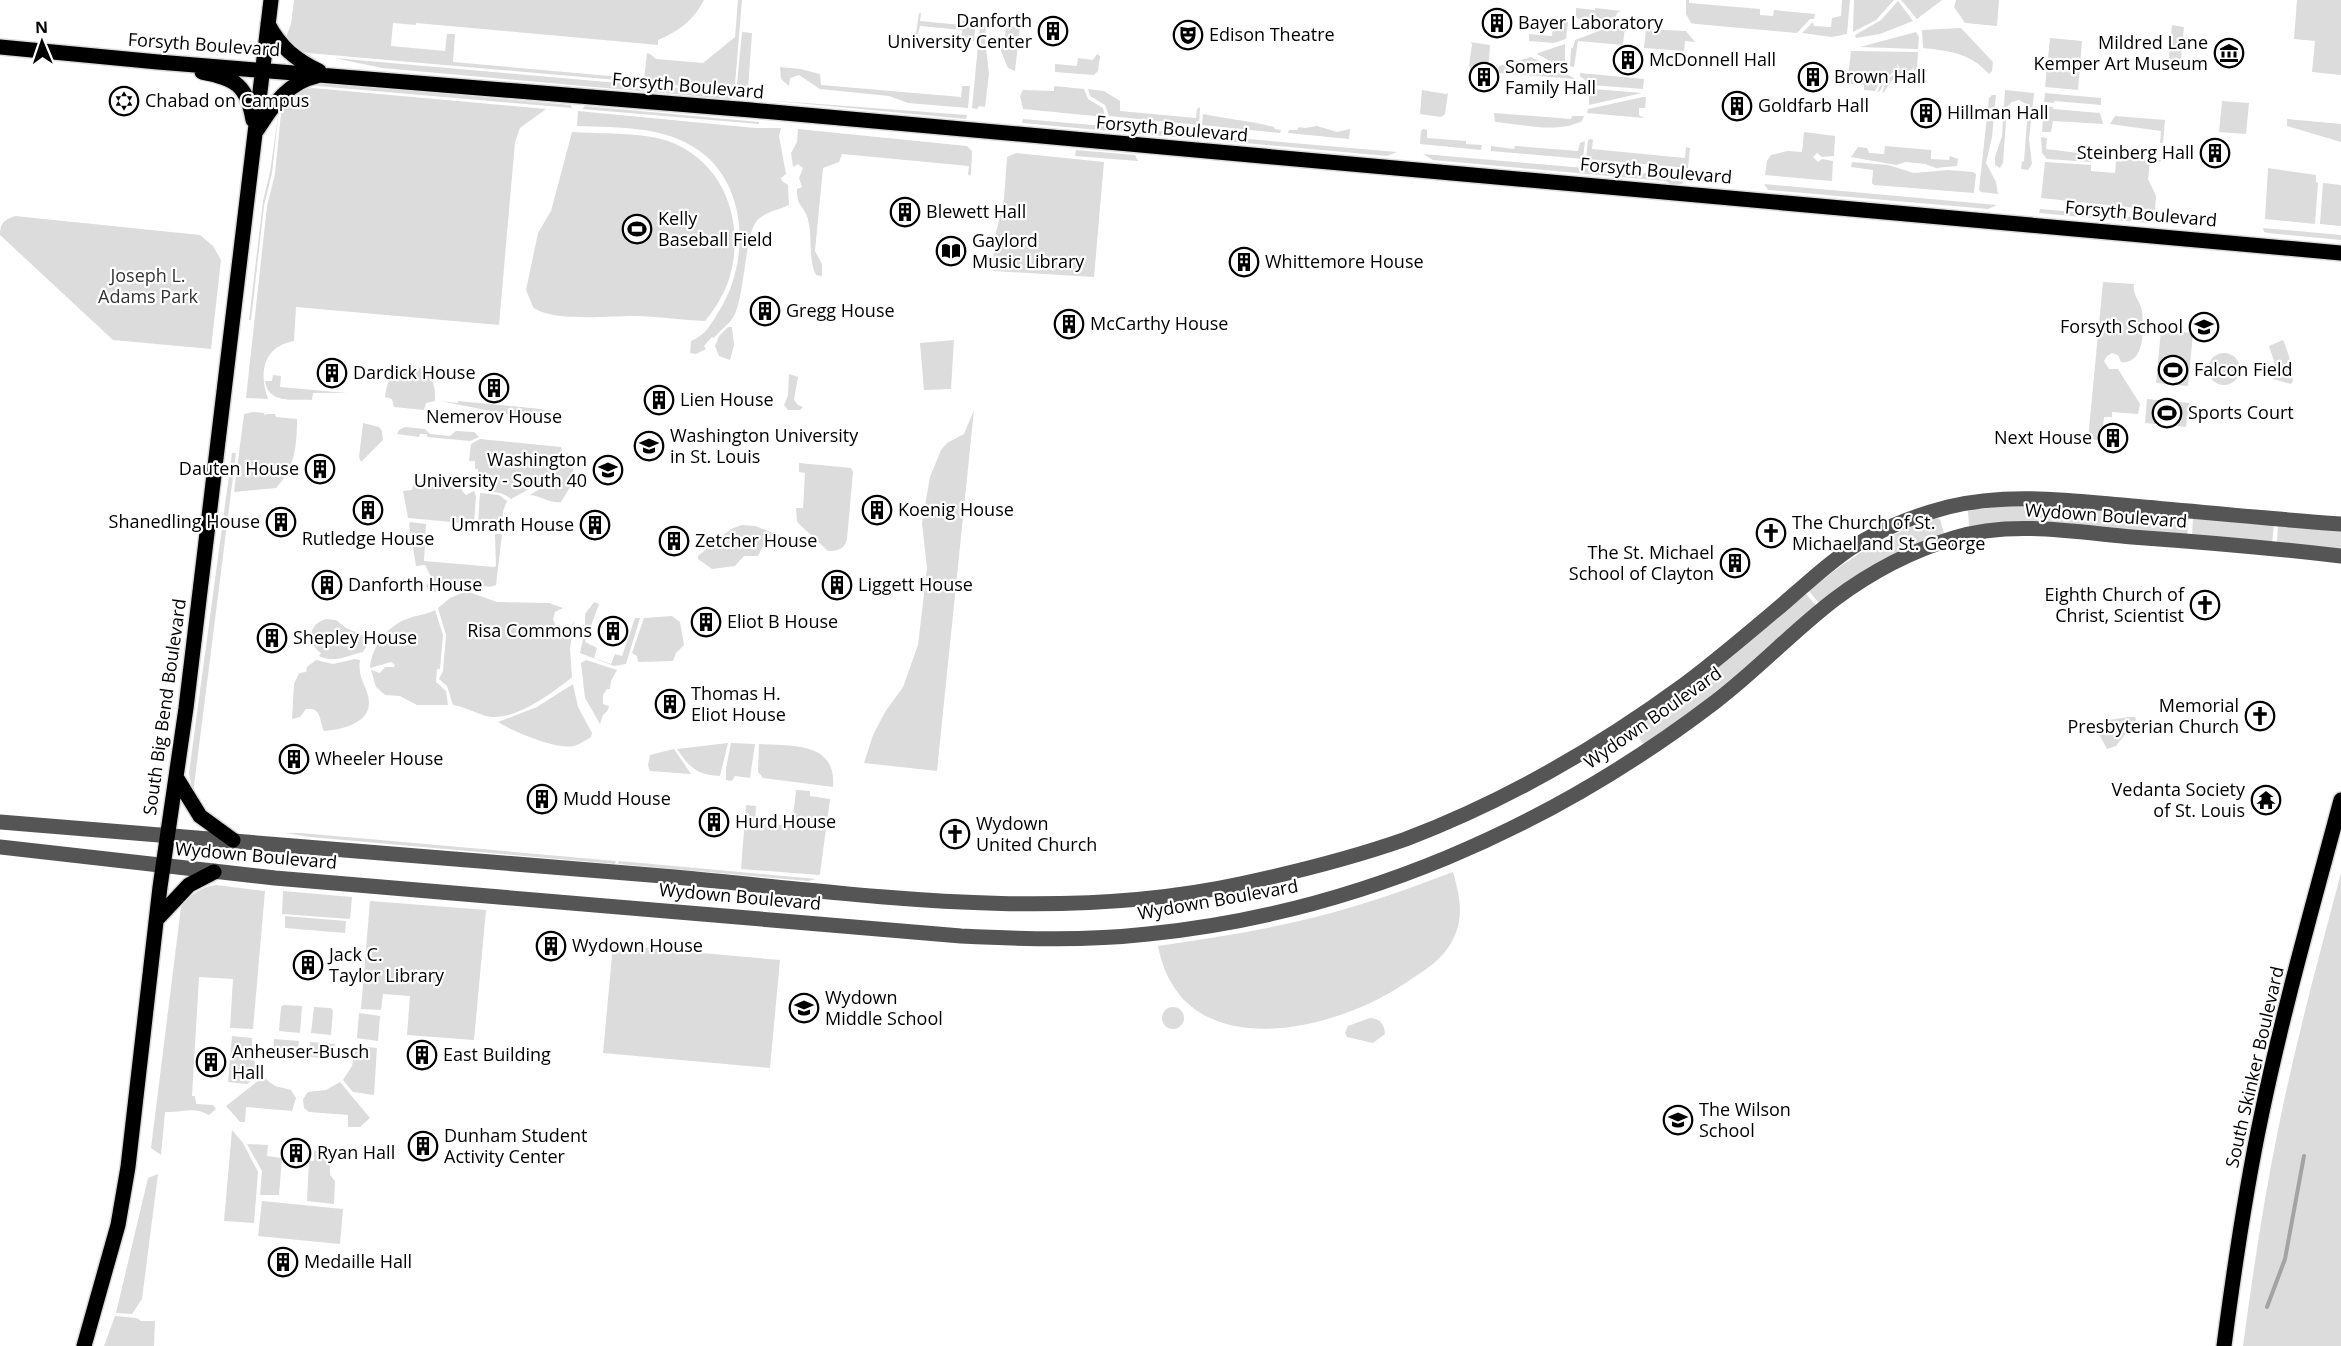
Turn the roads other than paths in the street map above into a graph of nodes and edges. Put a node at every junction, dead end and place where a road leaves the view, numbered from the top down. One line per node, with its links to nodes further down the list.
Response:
1 (271, 0): 2 (main road, South Big Bend Boulevard)
2 (268, 24): 5 (main road, South Big Bend Boulevard); 6 (main road)
3 (0, 47): 4 (main road, Forsyth Boulevard)
4 (158, 62): 5 (main road, Forsyth Boulevard); 7 (main road)
5 (263, 69): 6 (main road, Forsyth Boulevard); 7 (main road, South Big Bend Boulevard)
6 (326, 74): 7 (main road); 8 (main road, Forsyth Boulevard)
7 (255, 133): 11 (main road, South Big Bend Boulevard)
8 (2341, 253)
9 (2341, 524): 15 (street, Wydown Boulevard)
10 (2341, 556): 18 (street, Wydown Boulevard)
11 (176, 777): 14 (main road, South Big Bend Boulevard); 15 (main road)
12 (2341, 800): 21 (main road, South Skinker Boulevard)
13 (0, 822): 14 (street, Wydown Boulevard)
14 (168, 834): 15 (street, Wydown Boulevard); 17 (main road, South Big Bend Boulevard)
15 (232, 840)
16 (0, 848): 17 (street, Wydown Boulevard)
17 (164, 867): 18 (street, Wydown Boulevard); 19 (main road, South Big Bend Boulevard)
18 (214, 872): 19 (main road)
19 (156, 919): 20 (main road, South Big Bend Boulevard)
20 (84, 1346)
21 (2224, 1346)

